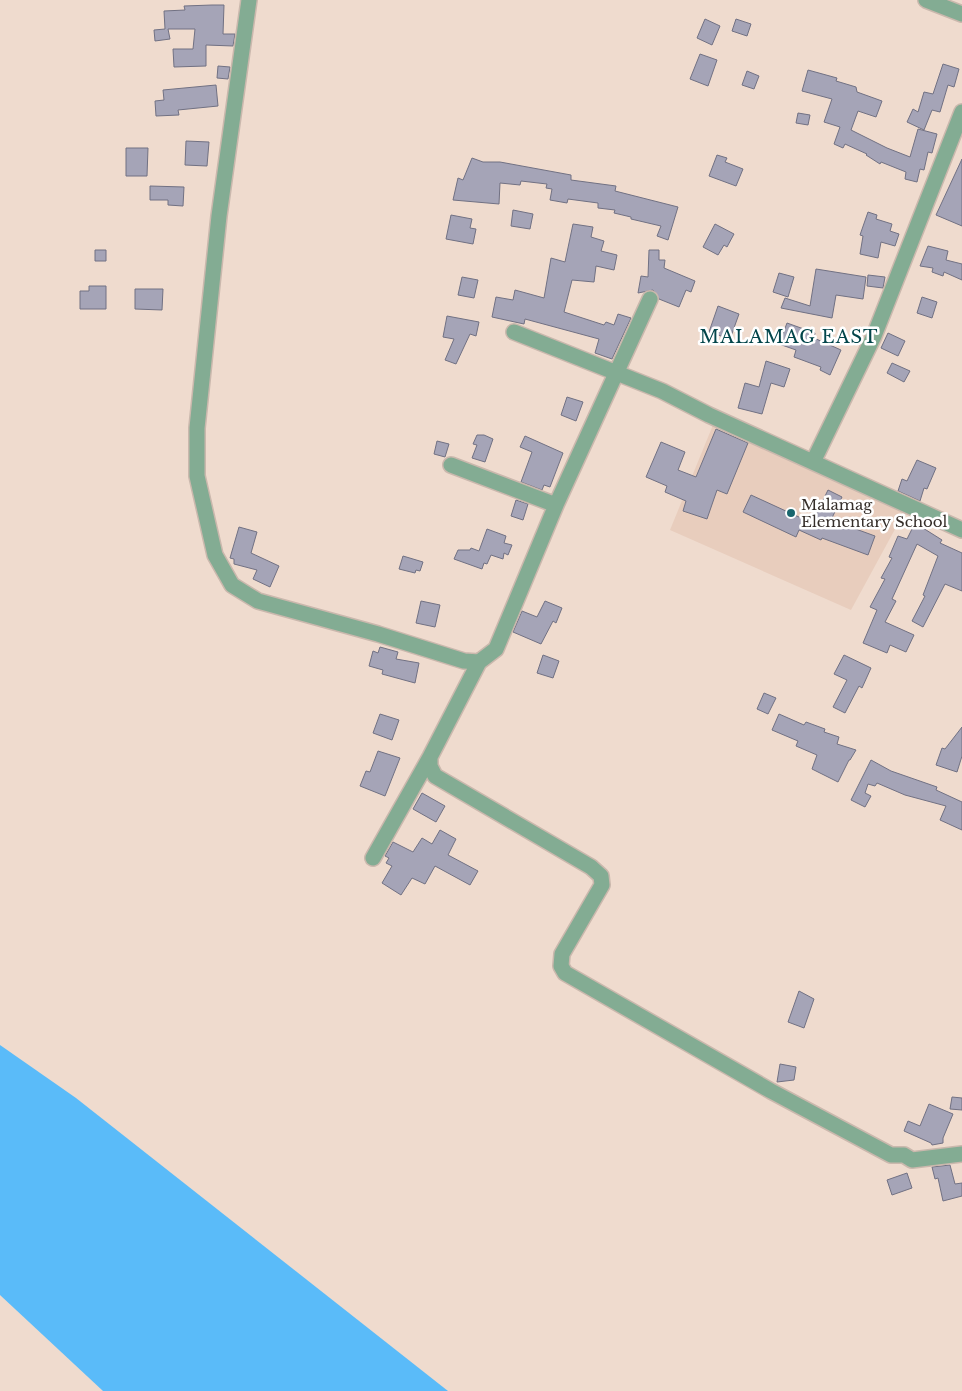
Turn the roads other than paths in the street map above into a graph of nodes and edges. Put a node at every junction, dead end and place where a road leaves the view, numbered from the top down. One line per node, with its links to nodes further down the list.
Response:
1 (249, 0): 12 (street)
2 (926, 0): 3 (street)
3 (962, 14)
4 (962, 112): 8 (street)
5 (650, 300): 7 (street)
6 (514, 332): 7 (street)
7 (617, 373): 8 (street); 10 (street)
8 (813, 462): 11 (street)
9 (451, 465): 10 (street)
10 (556, 505): 12 (street)
11 (962, 530)
12 (479, 662): 13 (street)
13 (430, 757): 14 (street); 15 (street)
14 (373, 858)
15 (962, 1154)

